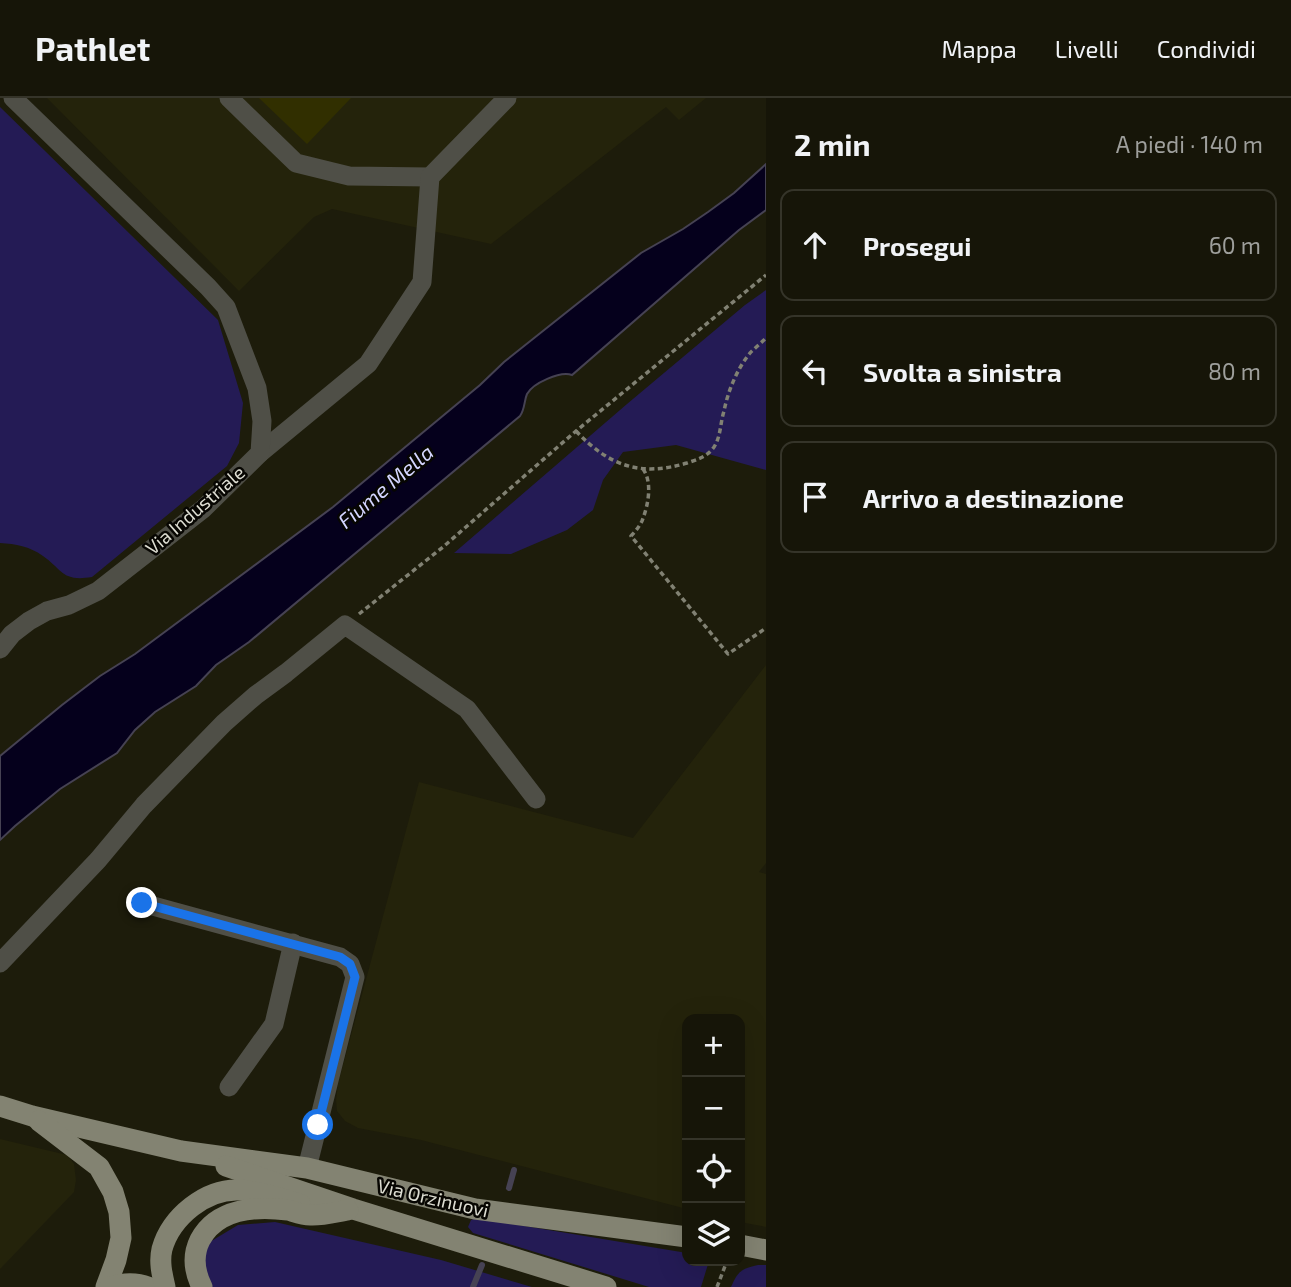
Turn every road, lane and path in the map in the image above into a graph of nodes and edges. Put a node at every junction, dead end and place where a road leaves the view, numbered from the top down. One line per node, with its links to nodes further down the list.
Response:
1 (13, 98): 8 (street, Via Industriale)
2 (229, 98): 4 (street)
3 (507, 98): 4 (street)
4 (430, 177): 8 (street)
5 (766, 275): 7 (path)
6 (766, 338): 9 (path)
7 (576, 431): 9 (path); 10 (path)
8 (260, 453): 12 (street, Via Industriale)
9 (642, 468): 11 (path)
10 (345, 625): 13 (street); 16 (street)
11 (766, 628)
12 (0, 649)
13 (536, 799)
14 (142, 903): 15 (street)
15 (293, 943): 17 (street); 21 (street)
16 (0, 962)
17 (229, 1087)
18 (0, 1106): 19 (main road, Via Orzinuovi)
19 (32, 1116): 20 (main road, Via Orzinuovi); 27 (main road)
20 (181, 1151): 21 (main road, Via Orzinuovi); 22 (main road, Via Orzinuovi)
21 (307, 1168): 23 (main road, Via Orzinuovi)
22 (353, 1209): 29 (main road); 30 (main road); 31 (main road, Via Orzinuovi)
23 (682, 1236)
24 (745, 1246): 25 (main road)
25 (766, 1250)
26 (725, 1266): 32 (path)
27 (108, 1287): 28 (main road)
28 (148, 1287)
29 (165, 1287)
30 (202, 1287)
31 (606, 1287)
32 (717, 1287)

